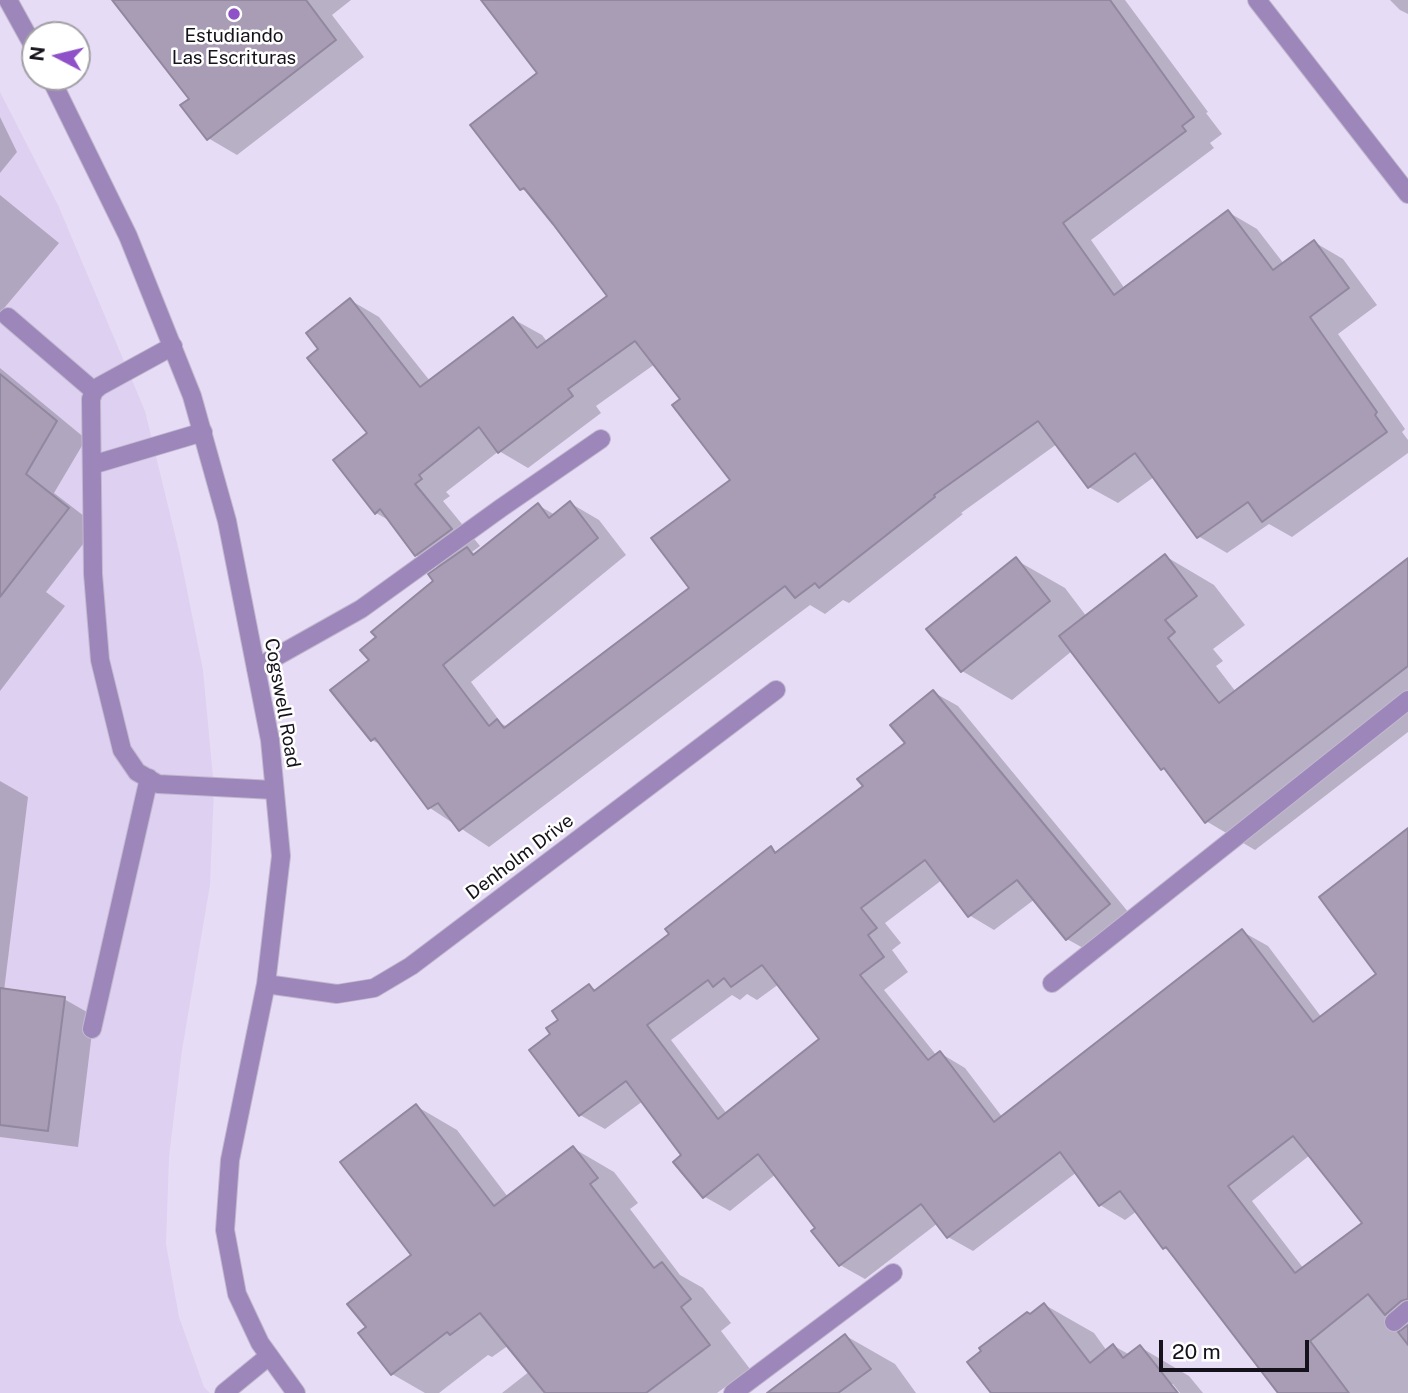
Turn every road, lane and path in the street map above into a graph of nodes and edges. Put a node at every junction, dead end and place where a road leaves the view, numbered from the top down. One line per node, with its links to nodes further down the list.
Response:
1 (8, 0): 3 (street)
2 (1257, 0): 5 (street)
3 (21, 24)
4 (57, 91): 7 (street, Cogswell Road)
5 (1408, 194)
6 (8, 317): 8 (street)
7 (173, 346): 8 (street); 9 (street, Cogswell Road)
8 (94, 391): 11 (street)
9 (203, 432): 11 (street); 12 (street, Cogswell Road)
10 (601, 439): 12 (street)
11 (92, 465): 15 (street)
12 (256, 668): 16 (street, Cogswell Road)
13 (776, 690): 18 (street, Denholm Drive)
14 (1408, 700): 17 (street)
15 (149, 778): 16 (street); 19 (street)
16 (274, 790): 18 (street, Cogswell Road)
17 (1052, 983)
18 (266, 984): 23 (street, Cogswell Road)
19 (92, 1029)
20 (893, 1273): 26 (street)
21 (1408, 1310): 22 (street)
22 (1394, 1322)
23 (269, 1356): 24 (street); 25 (street, Cogswell Road)
24 (224, 1393)
25 (296, 1393)
26 (733, 1393)

